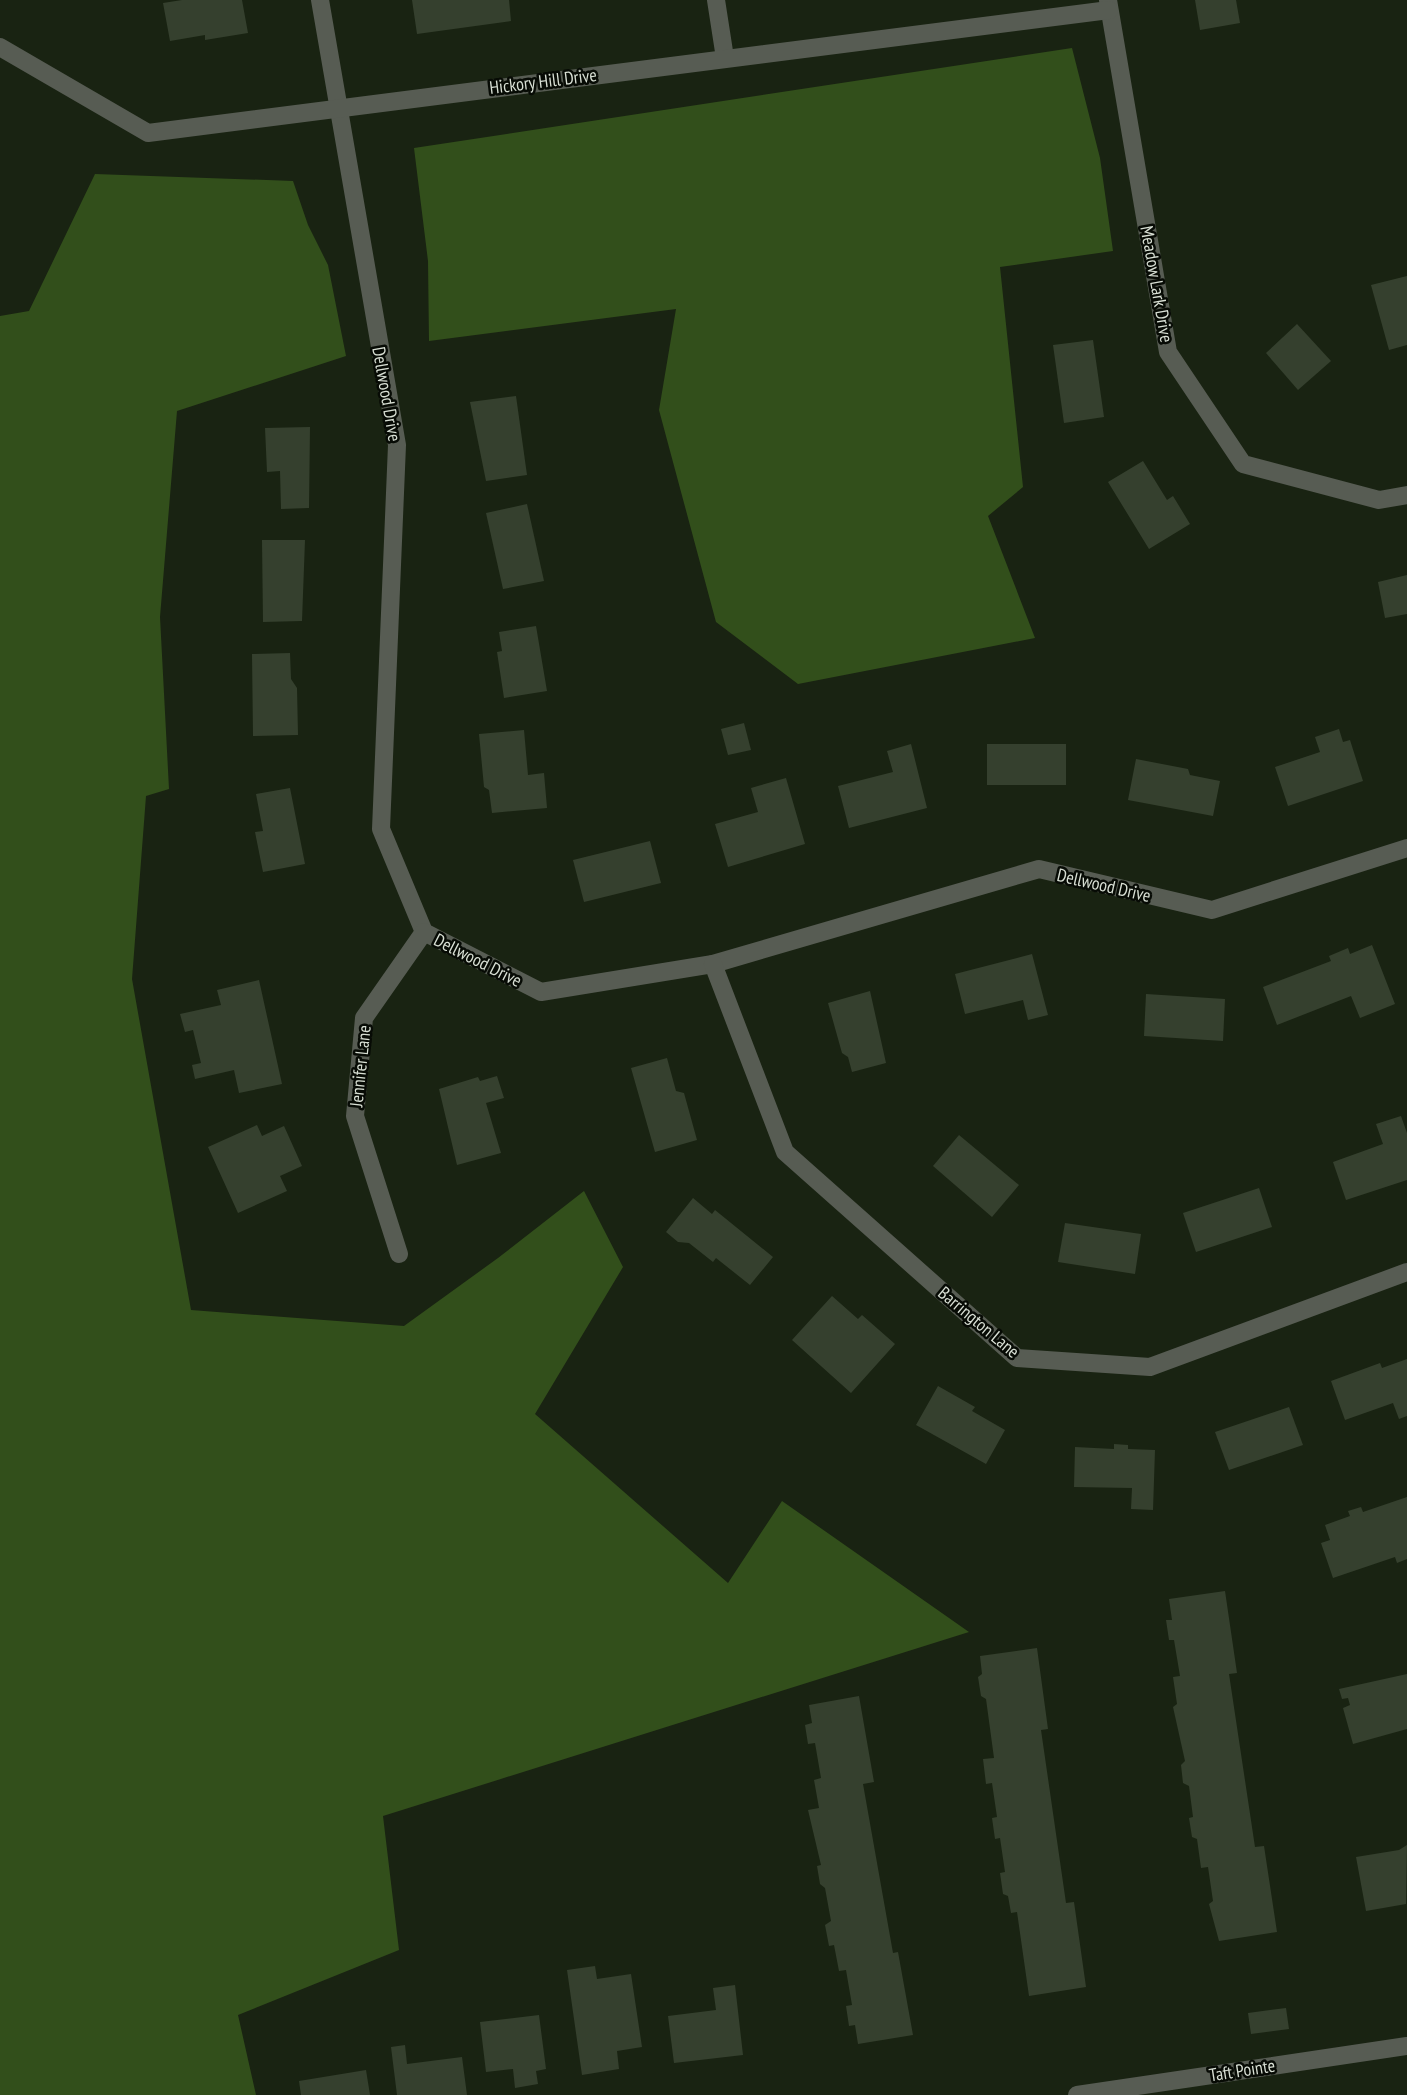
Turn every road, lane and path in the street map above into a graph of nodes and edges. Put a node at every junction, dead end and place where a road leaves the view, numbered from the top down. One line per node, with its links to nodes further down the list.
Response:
1 (320, 0): 6 (street, Dellwood Drive)
2 (716, 0): 5 (street)
3 (1109, 5): 5 (street, Hickory Hill Drive); 7 (street, Meadow Lark Drive)
4 (0, 47): 6 (street, Hickory Hill Drive)
5 (725, 58): 6 (street, Hickory Hill Drive)
6 (337, 107): 9 (street, Dellwood Drive)
7 (1407, 495)
8 (1407, 848): 10 (street, Dellwood Drive)
9 (424, 932): 10 (street, Dellwood Drive); 11 (street, Jennifer Lane)
10 (713, 964): 12 (street, Barrington Lane)
11 (399, 1254)
12 (1407, 1272)
13 (1407, 2046): 14 (street, Taft Pointe)
14 (1077, 2095)

